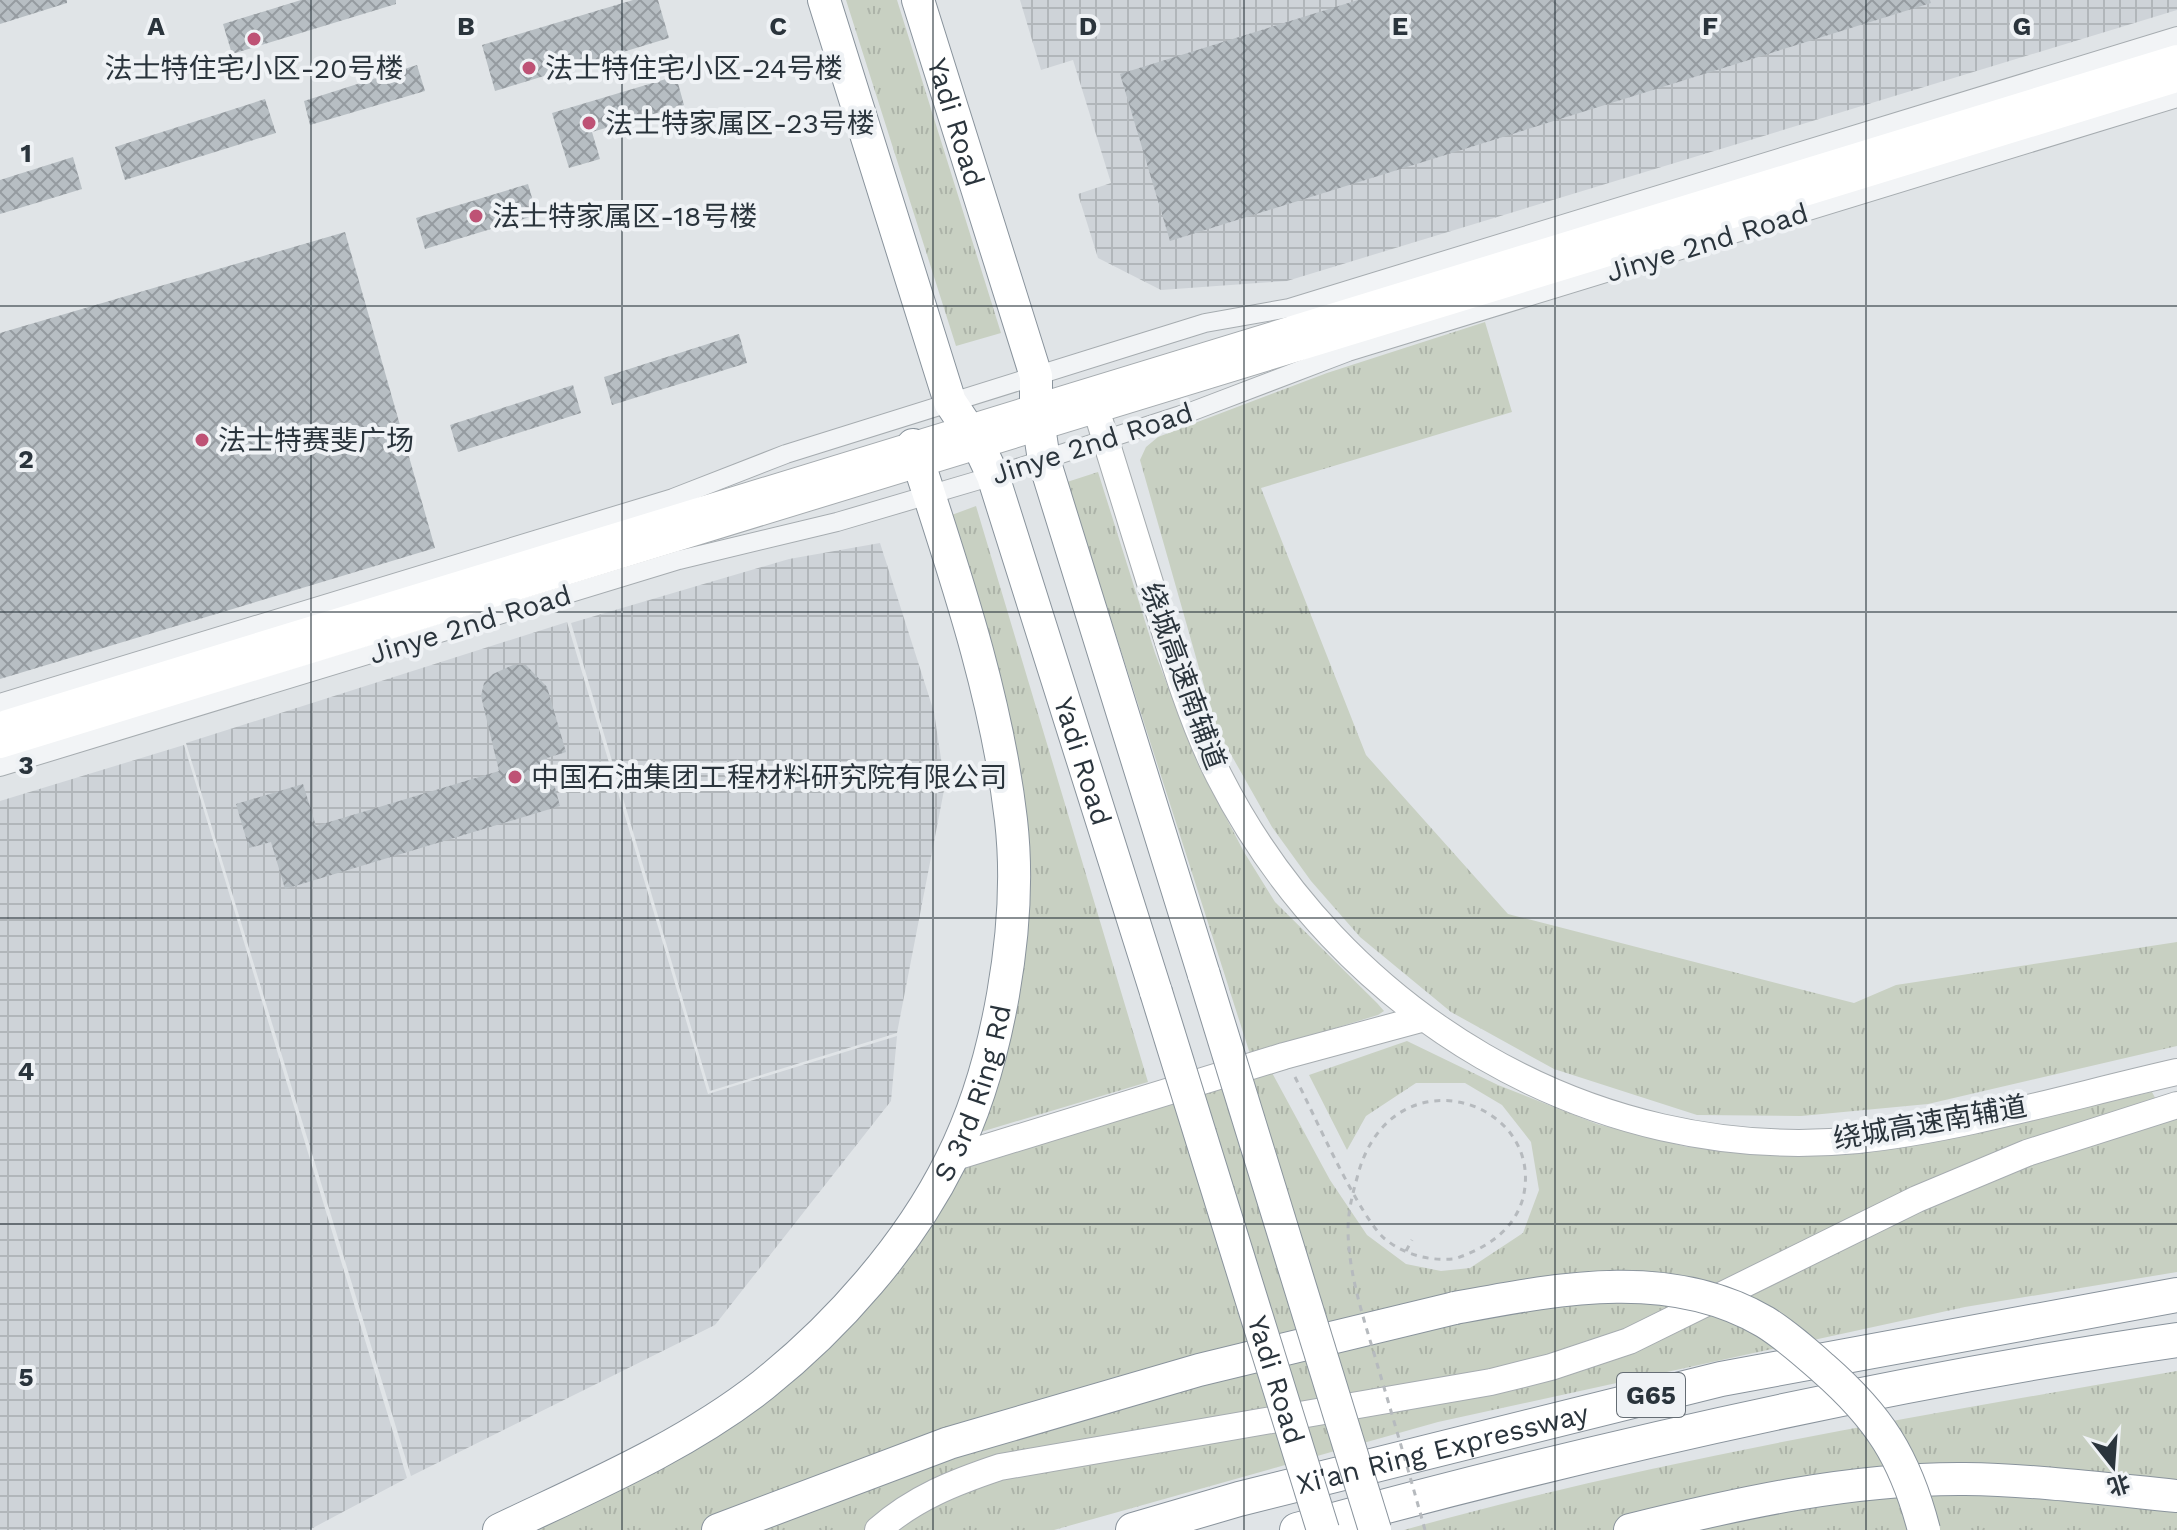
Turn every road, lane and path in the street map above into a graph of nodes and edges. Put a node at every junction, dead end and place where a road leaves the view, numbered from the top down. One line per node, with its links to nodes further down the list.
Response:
1 (824, 0): 9 (highway, Yadi Road)
2 (918, 0): 8 (highway, Yadi Road)
3 (2177, 36): 8 (street, Jinye 2nd Road)
4 (2177, 58): 7 (main road, Jinye 2nd Road)
5 (2177, 79): 7 (main road, Jinye 2nd Road)
6 (2177, 98): 10 (street, Jinye 2nd Road)
7 (1093, 401): 8 (main road, Jinye 2nd Road); 10 (main road, 绕城高速南辅道)
8 (1037, 403): 9 (main road, Jinye 2nd Road); 9 (street, Jinye 2nd Road); 12 (highway, Yadi Road)
9 (965, 425): 11 (main road, Jinye 2nd Road); 13 (highway, Yadi Road); 15 (street, Jinye 2nd Road)
10 (1106, 440): 12 (street, Jinye 2nd Road); 19 (main road, 绕城高速南辅道)
11 (916, 454): 14 (highway, S 3rd Ring Rd); 16 (main road, Jinye 2nd Road); 17 (main road, Jinye 2nd Road)
12 (1044, 460): 13 (street, Jinye 2nd Road); 35 (highway, Yadi Road, bridge)
13 (993, 476): 14 (street, Jinye 2nd Road); 34 (highway, Yadi Road, bridge)
14 (929, 494): 18 (street, Jinye 2nd Road); 23 (highway, S 3rd Ring Rd)
15 (0, 703)
16 (0, 725)
17 (0, 745)
18 (0, 767)
19 (1421, 1019): 20 (main road); 21 (main road, 绕城高速南辅道)
20 (1284, 1056): 23 (main road); 25 (path)
21 (2177, 1072)
22 (2177, 1105): 31 (main road)
23 (952, 1158): 29 (highway, S 3rd Ring Rd)
24 (1412, 1240): 25 (path)
25 (1406, 1252): 36 (path, bridge)
26 (2177, 1295): 32 (highway, Xi'an Ring Expressway / G65)
27 (2177, 1340): 33 (highway, Xi'an Ring Expressway / G65)
28 (2177, 1496): 37 (highway)
29 (499, 1530)
30 (718, 1530): 38 (highway, bridge)
31 (878, 1530)
32 (1133, 1530)
33 (1297, 1530)
34 (1323, 1530)
35 (1375, 1530)
36 (1425, 1530)
37 (1630, 1530)
38 (1924, 1530)

